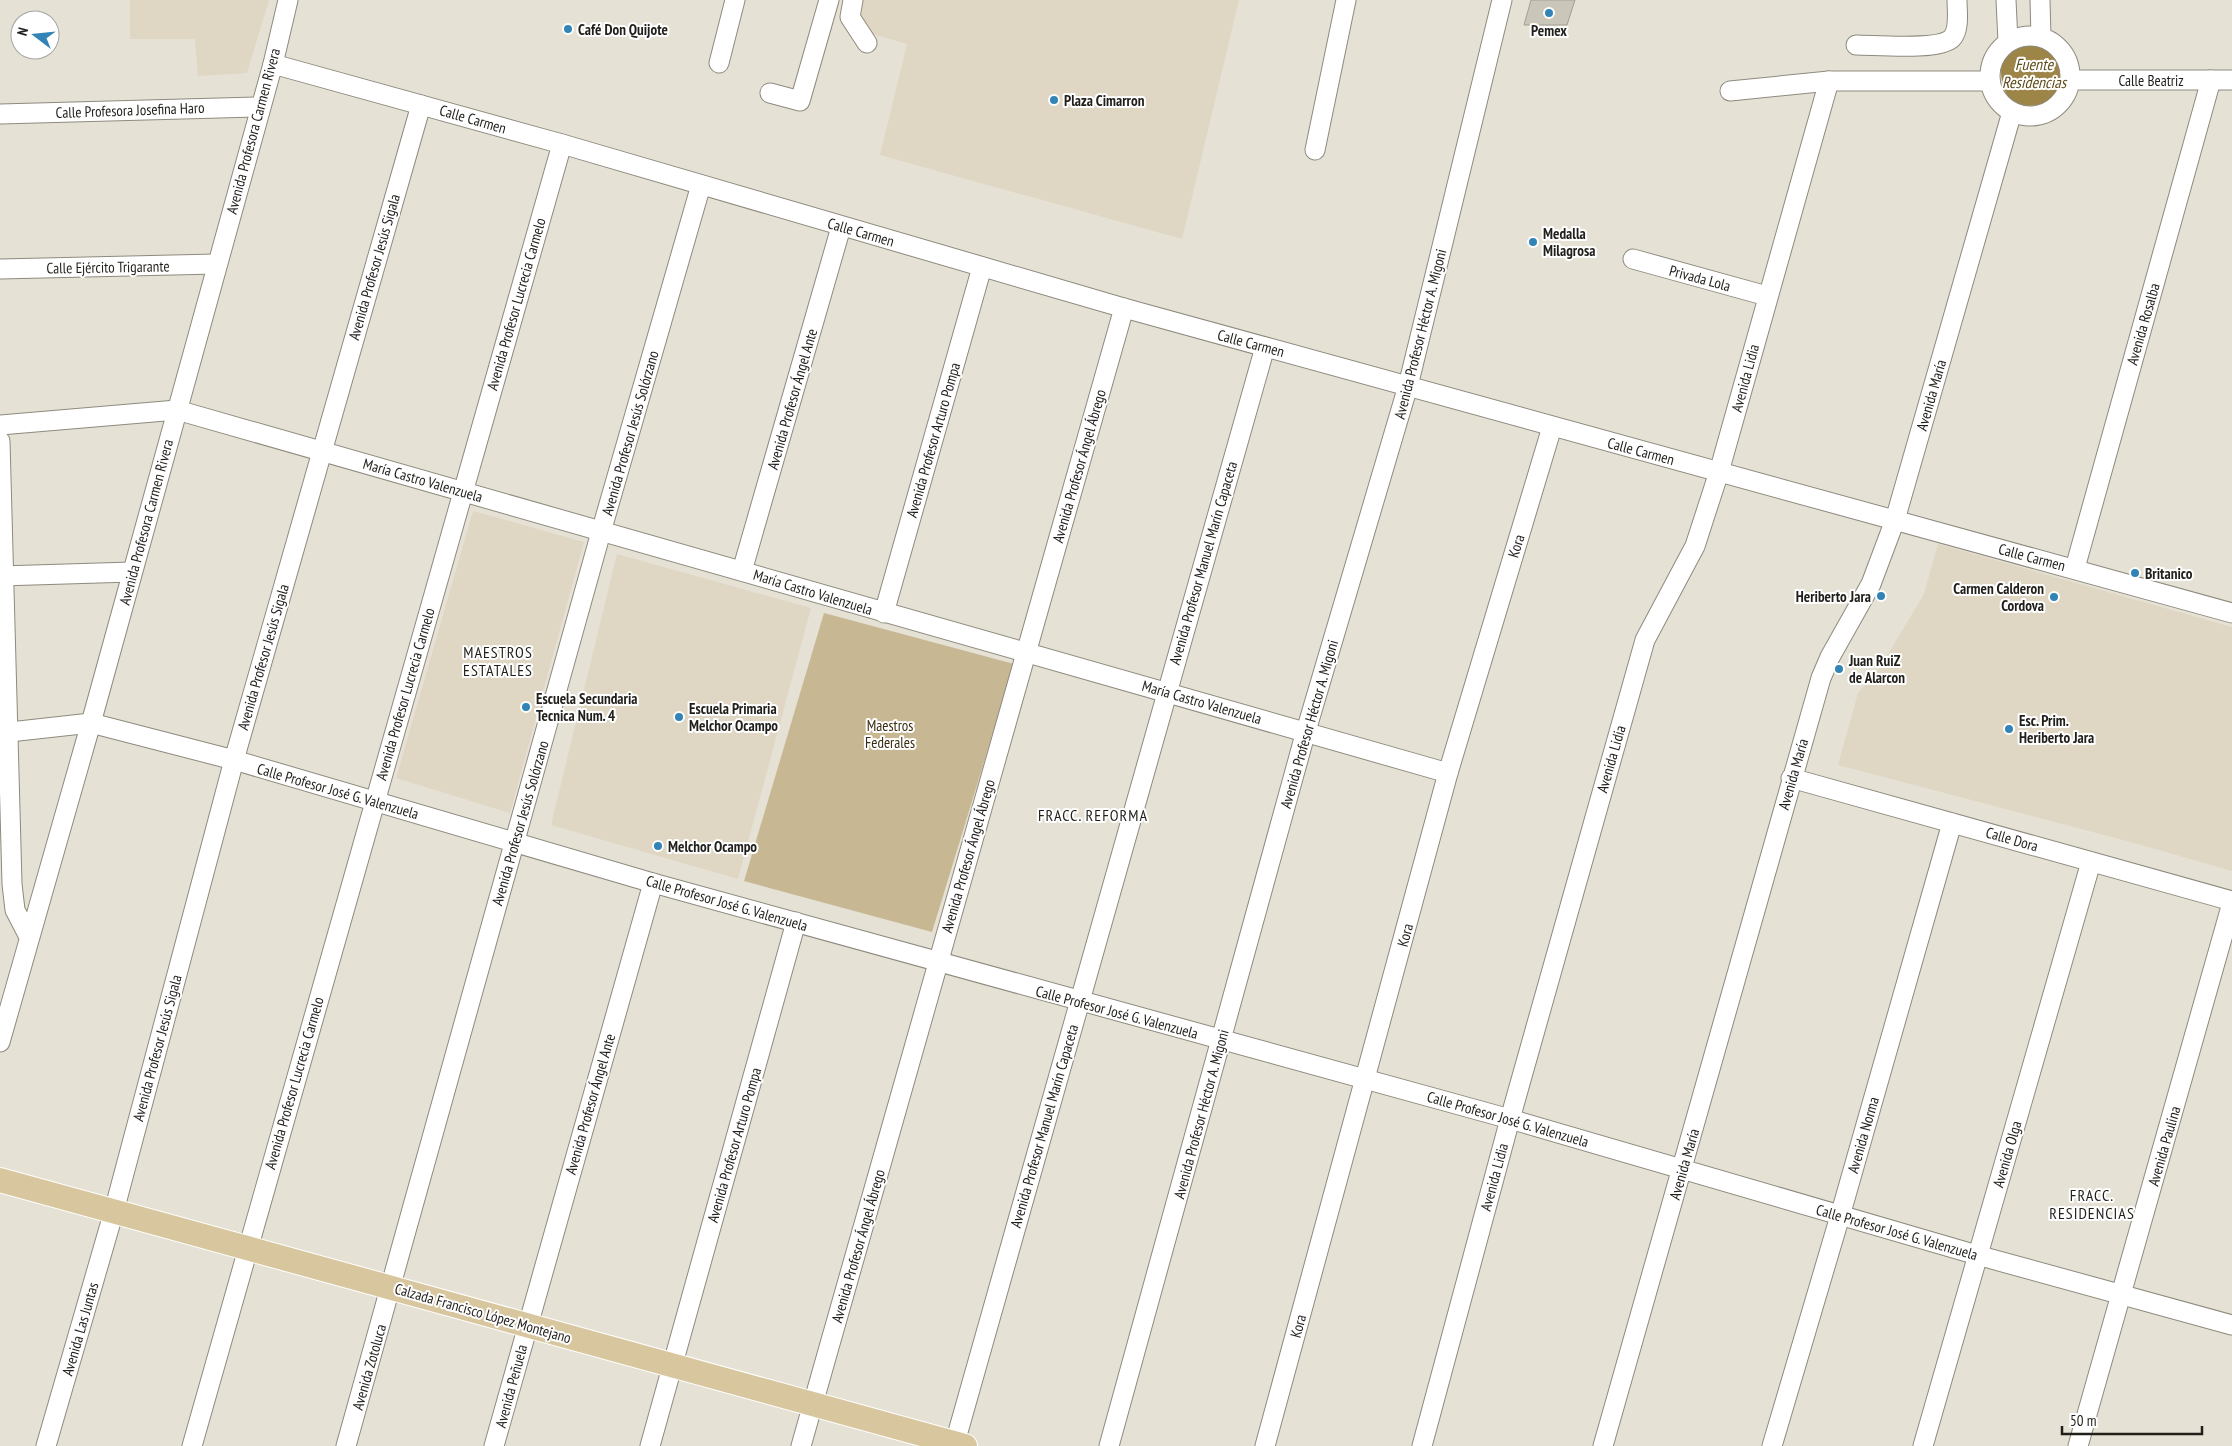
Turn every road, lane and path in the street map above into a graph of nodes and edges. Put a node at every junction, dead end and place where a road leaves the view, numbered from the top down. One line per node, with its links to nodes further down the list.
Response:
1 (288, 0): 15 (street, Avenida Profesora Carmen Rivera)
2 (735, 0): 14 (street)
3 (829, 0): 22 (street)
4 (853, 0): 12 (street)
5 (1346, 0): 28 (street)
6 (1502, 0): 38 (street, Avenida Profesor Héctor A. Migoni)
7 (1957, 0): 13 (street)
8 (2006, 0): 11 (street)
9 (2040, 0): 10 (street)
10 (2041, 37): 11 (street); 16 (street)
11 (2008, 42): 19 (street)
12 (867, 43)
13 (1856, 45)
14 (719, 63)
15 (273, 64): 23 (street, Calle Carmen); 24 (street, Avenida Profesora Carmen Rivera)
16 (2070, 80): 17 (street, Calle Beatriz); 25 (street)
17 (2211, 80): 18 (street, Calle Beatriz); 48 (street, Avenida Rosalba)
18 (2232, 80)
19 (1990, 81): 20 (street); 25 (street)
20 (1829, 82): 21 (street); 35 (street, Avenida Lidia)
21 (1730, 91)
22 (770, 93)
23 (421, 105): 27 (street, Calle Carmen); 43 (street, Avenida Profesor Jesús Sigala)
24 (260, 107): 26 (street, Calle Profesora Josefina Haro); 32 (street, Avenida Profesora Carmen Rivera)
25 (2012, 112): 46 (street, Avenida María)
26 (0, 114)
27 (562, 144): 29 (street, Calle Carmen); 45 (street, Avenida Profesor Lucrecia Carmelo)
28 (1315, 150)
29 (701, 185): 30 (street, Calle Carmen); 47 (street, Avenida Profesor Jesús Solórzano)
30 (842, 227): 33 (street, Calle Carmen); 49 (street, Avenida Profesor Ángel Ante)
31 (1633, 259): 35 (street, Privada Lola)
32 (216, 264): 34 (street, Calle Ejército Trigarante); 39 (street, Avenida Profesora Carmen Rivera)
33 (982, 267): 36 (street, Calle Carmen); 52 (street, Avenida Profesor Arturo Pompa)
34 (0, 269)
35 (1767, 296): 44 (street, Avenida Lidia)
36 (1124, 308): 37 (street, Calle Carmen); 54 (street, Avenida Profesor Ángel Ábrego)
37 (1265, 347): 38 (street, Calle Carmen); 55 (street, Avenida Profesor Manuel Marín Capaceta)
38 (1408, 386): 41 (street, Calle Carmen); 57 (street, Avenida Profesor Héctor A. Migoni)
39 (177, 410): 40 (street); 43 (street, María Castro Valenzuela); 50 (street, Avenida Profesora Carmen Rivera)
40 (0, 425)
41 (1552, 426): 44 (street, Calle Carmen); 60 (street, Kora)
42 (0, 441): 51 (street)
43 (321, 450): 45 (street, María Castro Valenzuela); 59 (street, Avenida Profesor Jesús Sigala)
44 (1719, 472): 46 (street, Calle Carmen); 76 (street, Avenida Lidia)
45 (462, 492): 47 (street, María Castro Valenzuela); 62 (street, Avenida Profesor Lucrecia Carmelo)
46 (1895, 520): 48 (street, Calle Carmen); 61 (street, Avenida María)
47 (601, 532): 49 (street, María Castro Valenzuela); 64 (street, Avenida Profesor Jesús Solórzano)
48 (2075, 568): 53 (street, Calle Carmen)
49 (742, 571): 52 (street, María Castro Valenzuela)
50 (132, 572): 51 (street); 56 (street, Avenida Profesora Carmen Rivera)
51 (2, 576): 58 (street)
52 (884, 613): 54 (street, María Castro Valenzuela)
53 (2232, 613)
54 (1026, 654): 55 (street, María Castro Valenzuela); 71 (street, Avenida Profesor Ángel Ábrego)
55 (1166, 691): 57 (street, María Castro Valenzuela); 72 (street, Avenida Profesor Manuel Marín Capaceta)
56 (91, 723): 58 (street, Calle Profesor José G. Valenzuela); 59 (street, Calle Profesor José G. Valenzuela); 70 (street, Avenida Profesora Carmen Rivera)
57 (1306, 731): 60 (street, María Castro Valenzuela); 74 (street, Avenida Profesor Héctor A. Migoni)
58 (4, 733): 67 (street)
59 (234, 760): 62 (street, Calle Profesor José G. Valenzuela); 79 (street, Avenida Profesor Jesús Sigala)
60 (1448, 773): 75 (street, Kora)
61 (1791, 778): 63 (street, Calle Dora); 77 (street, Avenida María)
62 (374, 801): 64 (street, Calle Profesor José G. Valenzuela); 81 (street, Avenida Profesor Lucrecia Carmelo)
63 (1952, 823): 65 (street, Calle Dora); 80 (street, Avenida Norma)
64 (514, 842): 66 (street, Calle Profesor José G. Valenzuela); 83 (street, Avenida Profesor Jesús Solórzano)
65 (2091, 862): 68 (street, Calle Dora); 82 (street, Avenida Olga)
66 (653, 882): 69 (street, Calle Profesor José G. Valenzuela); 85 (street, Avenida Profesor Ángel Ante)
67 (6, 885): 70 (street)
68 (2232, 902): 84 (street, Avenida Paulina)
69 (796, 922): 71 (street, Calle Profesor José G. Valenzuela); 87 (street, Avenida Profesor Arturo Pompa)
70 (29, 936): 73 (street, Avenida Profesora Carmen Rivera)
71 (937, 962): 72 (street, Calle Profesor José G. Valenzuela); 88 (street, Avenida Profesor Ángel Ábrego)
72 (1079, 1002): 74 (street, Calle Profesor José G. Valenzuela); 89 (street, Avenida Profesor Manuel Marín Capaceta)
73 (0, 1040)
74 (1221, 1040): 75 (street, Calle Profesor José G. Valenzuela); 96 (street, Avenida Profesor Héctor A. Migoni)
75 (1365, 1079): 76 (street, Calle Profesor José G. Valenzuela); 97 (street, Kora)
76 (1510, 1119): 77 (street, Calle Profesor José G. Valenzuela); 98 (street, Avenida Lidia)
77 (1683, 1169): 80 (street, Calle Profesor José G. Valenzuela); 99 (street, Avenida María)
78 (0, 1180): 79 (main road, Calzada Francisco López Montejano)
79 (114, 1211): 81 (main road, Calzada Francisco López Montejano); 90 (street, Avenida Las Juntas)
80 (1840, 1216): 82 (street, Calle Profesor José G. Valenzuela); 100 (street, Avenida Norma)
81 (248, 1248): 83 (main road, Calzada Francisco López Montejano); 91 (street, Avenida Profesor Lucrecia Carmelo)
82 (1978, 1255): 84 (street, Calle Profesor José G. Valenzuela); 101 (street, Avenida Olga)
83 (391, 1288): 85 (main road, Calzada Francisco López Montejano); 92 (street, Avenida Zotoluca)
84 (2120, 1295): 86 (street, Calle Profesor José G. Valenzuela); 102 (street, Avenida Paulina)
85 (527, 1325): 87 (main road, Calzada Francisco López Montejano); 93 (street, Avenida Peñuela)
86 (2232, 1325)
87 (672, 1367): 88 (main road, Calzada Francisco López Montejano); 94 (street, Avenida Profesor Arturo Pompa)
88 (813, 1404): 89 (main road, Calzada Francisco López Montejano); 95 (street, Avenida Profesor Ángel Ábrego)
89 (958, 1445)
90 (46, 1446)
91 (192, 1446)
92 (346, 1446)
93 (494, 1446)
94 (650, 1446)
95 (801, 1446)
96 (1109, 1446)
97 (1265, 1446)
98 (1422, 1446)
99 (1604, 1446)
100 (1772, 1446)
101 (1923, 1446)
102 (2078, 1446)

